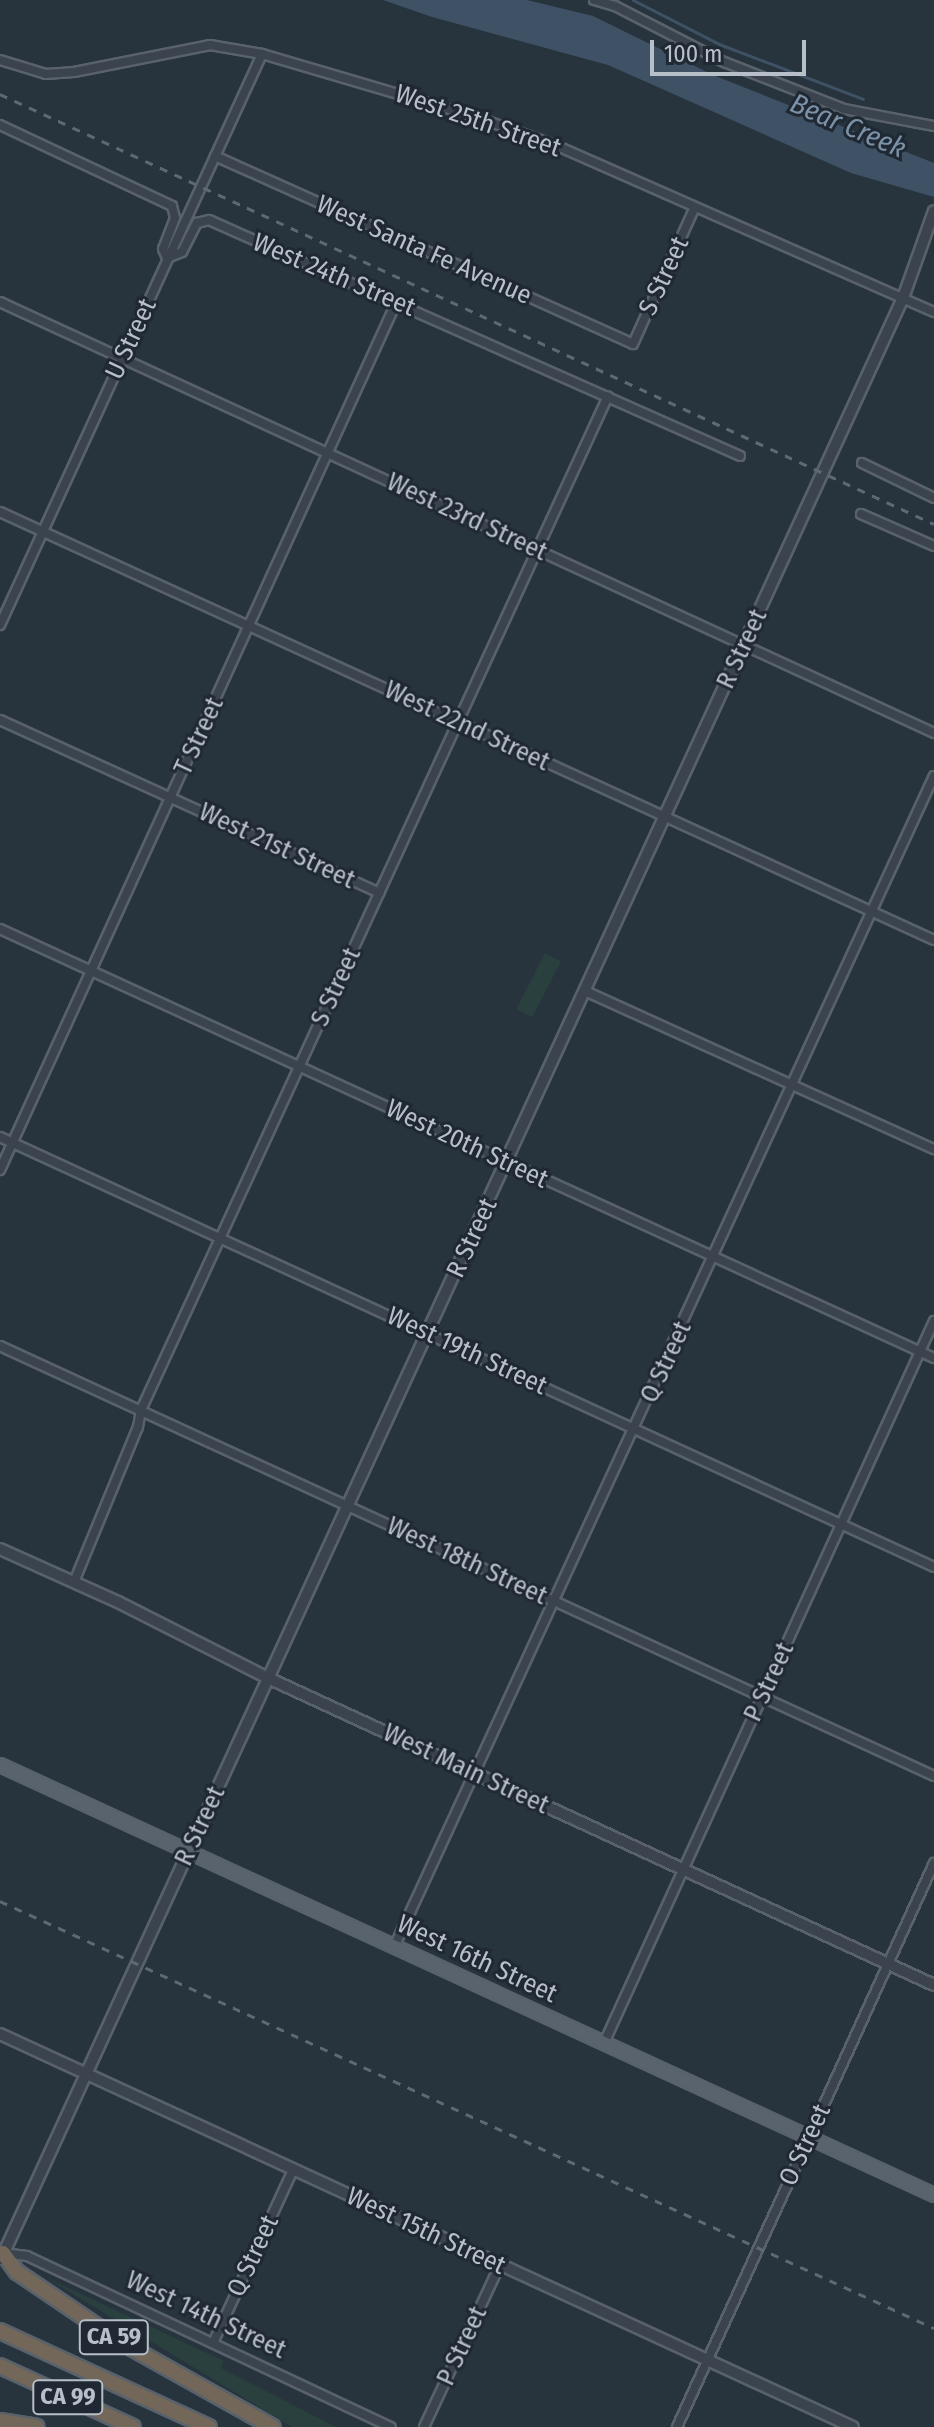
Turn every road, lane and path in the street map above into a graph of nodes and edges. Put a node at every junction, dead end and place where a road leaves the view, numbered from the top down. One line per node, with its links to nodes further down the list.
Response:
1 (594, 0): 2 (street)
2 (617, 3): 6 (street)
3 (262, 54): 4 (street, West 25th Street); 7 (street, U Street); 8 (street, West 25th Street)
4 (0, 60)
5 (0, 125): 10 (street)
6 (934, 126)
7 (215, 156): 10 (street, U Street); 15 (street, West Santa Fe Avenue)
8 (695, 207): 11 (street, West 25th Street); 15 (street, S Street)
9 (933, 214): 11 (street, R Street)
10 (167, 258): 12 (street, West 24th Street); 16 (street, U Street)
11 (903, 298): 14 (street, West 25th Street); 29 (street, R Street)
12 (397, 301): 17 (street, West 24th Street); 18 (street, T Street)
13 (0, 302): 16 (street, West 23rd Street)
14 (934, 312)
15 (633, 344)
16 (123, 358): 18 (street, West 23rd Street); 24 (street, U Street)
17 (608, 396): 19 (street, West 24th Street); 26 (street, S Street)
18 (328, 453): 26 (street, West 23rd Street); 28 (street, T Street)
19 (740, 456)
20 (862, 463): 21 (street)
21 (934, 498)
22 (0, 512): 24 (street, West 22nd Street)
23 (861, 514): 25 (street)
24 (43, 531): 27 (street, U Street); 28 (street, West 22nd Street)
25 (934, 546)
26 (537, 550): 29 (street, West 23rd Street); 31 (street, S Street)
27 (0, 625)
28 (249, 626): 31 (street, West 22nd Street); 34 (street, T Street)
29 (744, 645): 32 (street, West 23rd Street); 35 (street, R Street)
30 (0, 720): 34 (street, West 21st Street)
31 (458, 722): 35 (street, West 22nd Street); 36 (street, S Street)
32 (934, 733)
33 (934, 776): 37 (street, Q Street)
34 (170, 798): 36 (street, West 21st Street); 40 (street, T Street)
35 (665, 817): 37 (street, West 22nd Street); 41 (street, R Street)
36 (379, 893): 42 (street, S Street)
37 (872, 911): 39 (street, West 22nd Street); 43 (street, Q Street)
38 (0, 929): 40 (street, West 20th Street)
39 (934, 940)
40 (91, 971): 42 (street, West 20th Street); 45 (street, T Street)
41 (585, 991): 43 (street); 47 (street, R Street)
42 (299, 1067): 47 (street, West 20th Street); 49 (street, S Street)
43 (792, 1085): 46 (street); 50 (street, Q Street)
44 (0, 1137): 45 (street, West 19th Street)
45 (13, 1142): 48 (street, T Street); 49 (street, West 19th Street)
46 (934, 1149)
47 (506, 1162): 50 (street, West 20th Street); 52 (street, R Street)
48 (0, 1170)
49 (220, 1238): 52 (street, West 19th Street); 56 (street, S Street)
50 (714, 1257): 54 (street, West 20th Street); 57 (street, Q Street)
51 (934, 1321): 54 (street, P Street)
52 (428, 1333): 57 (street, West 19th Street); 58 (street, R Street)
53 (0, 1346): 56 (street, West 18th Street)
54 (920, 1352): 55 (street, West 20th Street); 59 (street, P Street)
55 (934, 1358)
56 (141, 1410): 58 (street, West 18th Street); 62 (street, S Street)
57 (635, 1429): 59 (street, West 19th Street); 63 (street, Q Street)
58 (349, 1507): 63 (street, West 18th Street); 64 (street, R Street)
59 (841, 1524): 61 (street, West 19th Street); 65 (street, P Street)
60 (0, 1549): 62 (street, West Main Street)
61 (934, 1567)
62 (74, 1582): 64 (street, West Main Street)
63 (556, 1601): 65 (street, West 18th Street); 67 (street, Q Street)
64 (268, 1678): 67 (street, West Main Street); 69 (street, R Street)
65 (762, 1697): 68 (street, West 18th Street); 71 (street, P Street)
66 (0, 1765): 69 (main road, West 16th Street)
67 (476, 1774): 71 (street, West Main Street); 72 (street, Q Street)
68 (934, 1776)
69 (188, 1851): 72 (main road, West 16th Street); 77 (street, R Street)
70 (934, 1863): 73 (street, O Street)
71 (683, 1869): 73 (street, West Main Street); 76 (street, P Street)
72 (395, 1945): 76 (main road, West 16th Street)
73 (888, 1963): 74 (street, West Main Street); 78 (street, O Street)
74 (934, 1985)
75 (0, 2034): 77 (street, West 15th Street)
76 (604, 2043): 78 (main road, West 16th Street)
77 (85, 2074): 79 (street, West 15th Street); 81 (street, R Street)
78 (809, 2138): 80 (main road, West 16th Street); 85 (street, O Street)
79 (293, 2170): 82 (street, West 15th Street); 84 (street, Q Street)
80 (934, 2195)
81 (1, 2255): 84 (street, West 14th Street); 91 (highway, CA 59)
82 (500, 2265): 85 (street, West 15th Street); 93 (street, P Street)
83 (6, 2334): 90 (highway, CA 99)
84 (213, 2343): 92 (street, West 14th Street)
85 (707, 2360): 94 (street, O Street); 95 (street, West 15th Street)
86 (1, 2366): 89 (highway, CA 99)
87 (0, 2421): 88 (highway)
88 (37, 2427)
89 (133, 2427)
90 (209, 2427)
91 (273, 2427)
92 (391, 2427)
93 (424, 2427)
94 (677, 2427)
95 (853, 2427)

